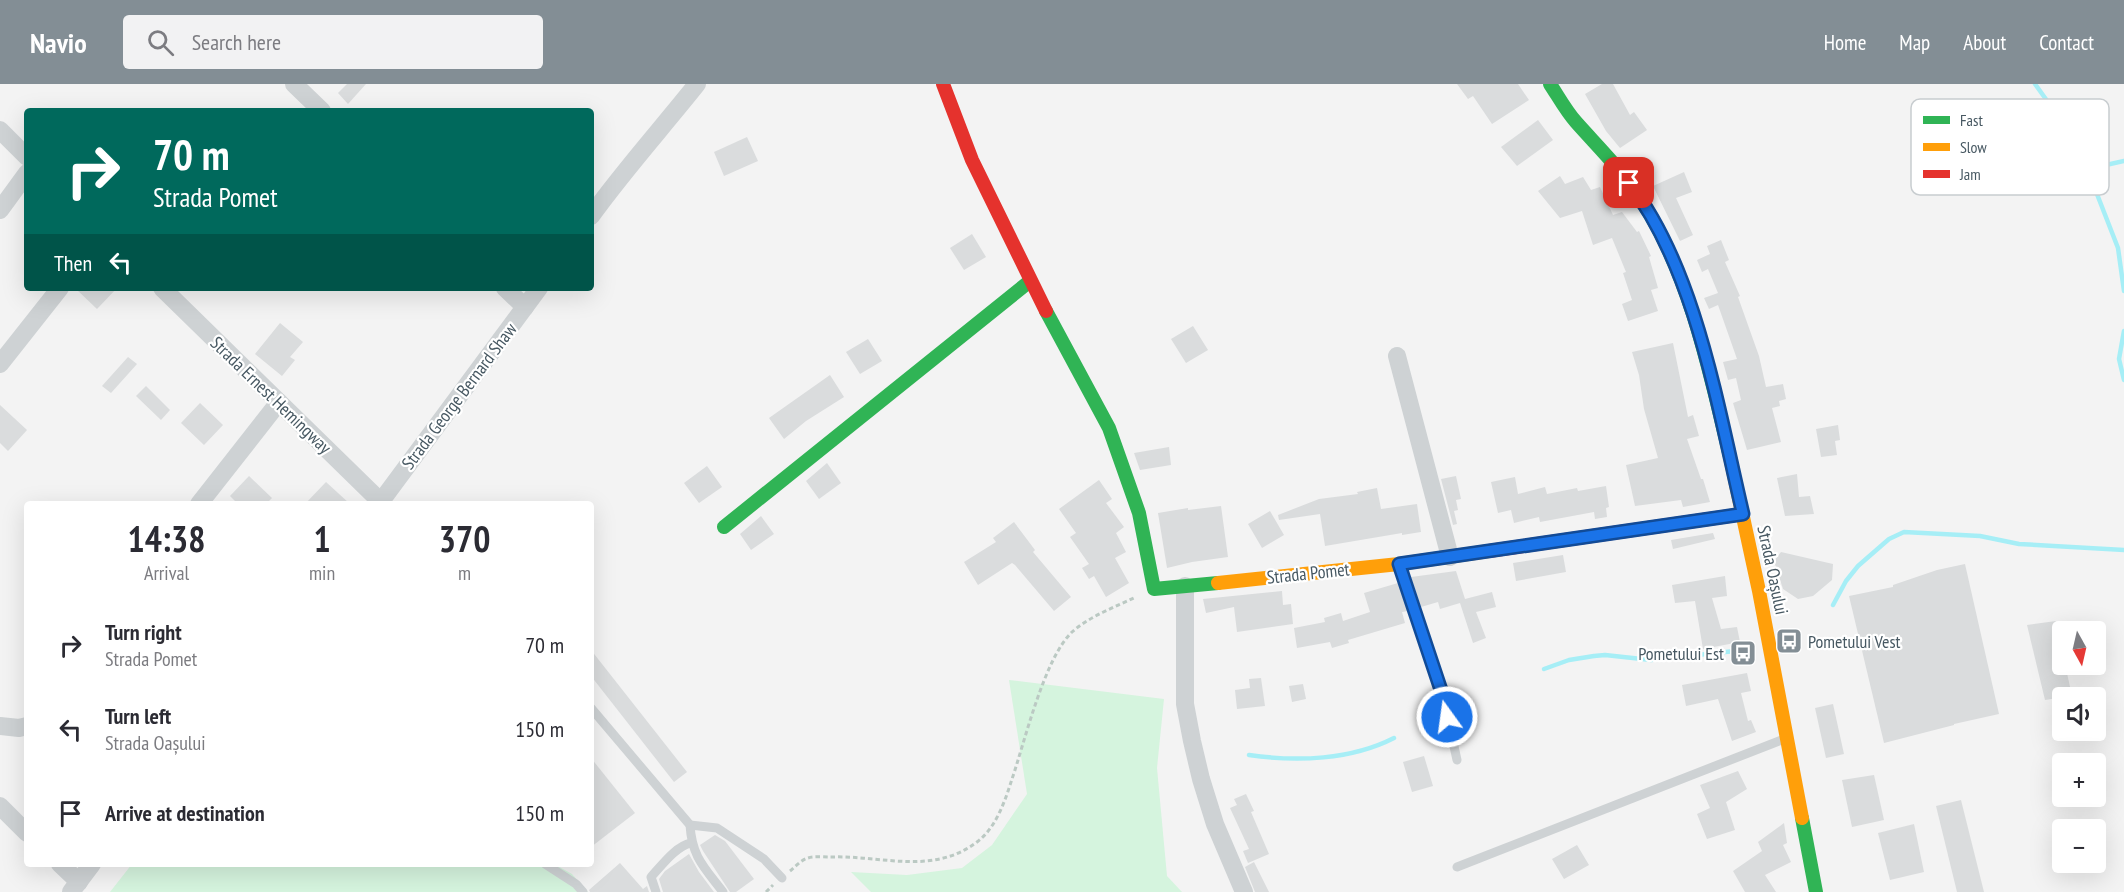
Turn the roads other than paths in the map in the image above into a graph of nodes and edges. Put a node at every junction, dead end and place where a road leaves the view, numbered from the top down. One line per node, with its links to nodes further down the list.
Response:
1 (294, 84): 5 (street)
2 (697, 84): 10 (street)
3 (944, 84): 11 (street)
4 (1550, 84): 23 (street, Strada Oașului)
5 (319, 108)
6 (0, 130): 7 (street)
7 (24, 154)
8 (24, 177): 9 (street)
9 (0, 210)
10 (594, 212)
11 (1030, 281): 24 (street); 27 (street, Strada Pomet)
12 (58, 291): 18 (street)
13 (165, 291): 19 (street, Strada Ernest Hemingway)
14 (508, 291): 16 (street)
15 (537, 291): 16 (street, Strada George Bernard Shaw)
16 (525, 307): 22 (street, Strada George Bernard Shaw)
17 (1398, 356): 25 (street)
18 (0, 364)
19 (279, 402): 20 (street); 21 (street, Strada Ernest Hemingway)
20 (201, 501)
21 (381, 501)
22 (383, 501)
23 (1743, 514): 25 (street, Strada Pomet); 31 (street, Strada Oașului)
24 (724, 527)
25 (1450, 557): 26 (street, Strada Pomet)
26 (1399, 564): 27 (street, Strada Pomet); 32 (lane)
27 (1185, 586): 46 (street)
28 (594, 712): 34 (lane)
29 (0, 726): 30 (street)
30 (24, 727)
31 (1786, 738): 40 (lane); 47 (street, Strada Oașului)
32 (1457, 760)
33 (0, 806): 35 (street)
34 (690, 825): 36 (lane); 41 (lane)
35 (24, 829)
36 (691, 843): 44 (lane); 45 (lane)
37 (62, 867): 42 (street)
38 (90, 867): 42 (street)
39 (550, 867): 43 (lane)
40 (1457, 867)
41 (782, 878)
42 (75, 887)
43 (583, 892)
44 (656, 892)
45 (723, 892)
46 (1244, 892)
47 (1816, 892)

